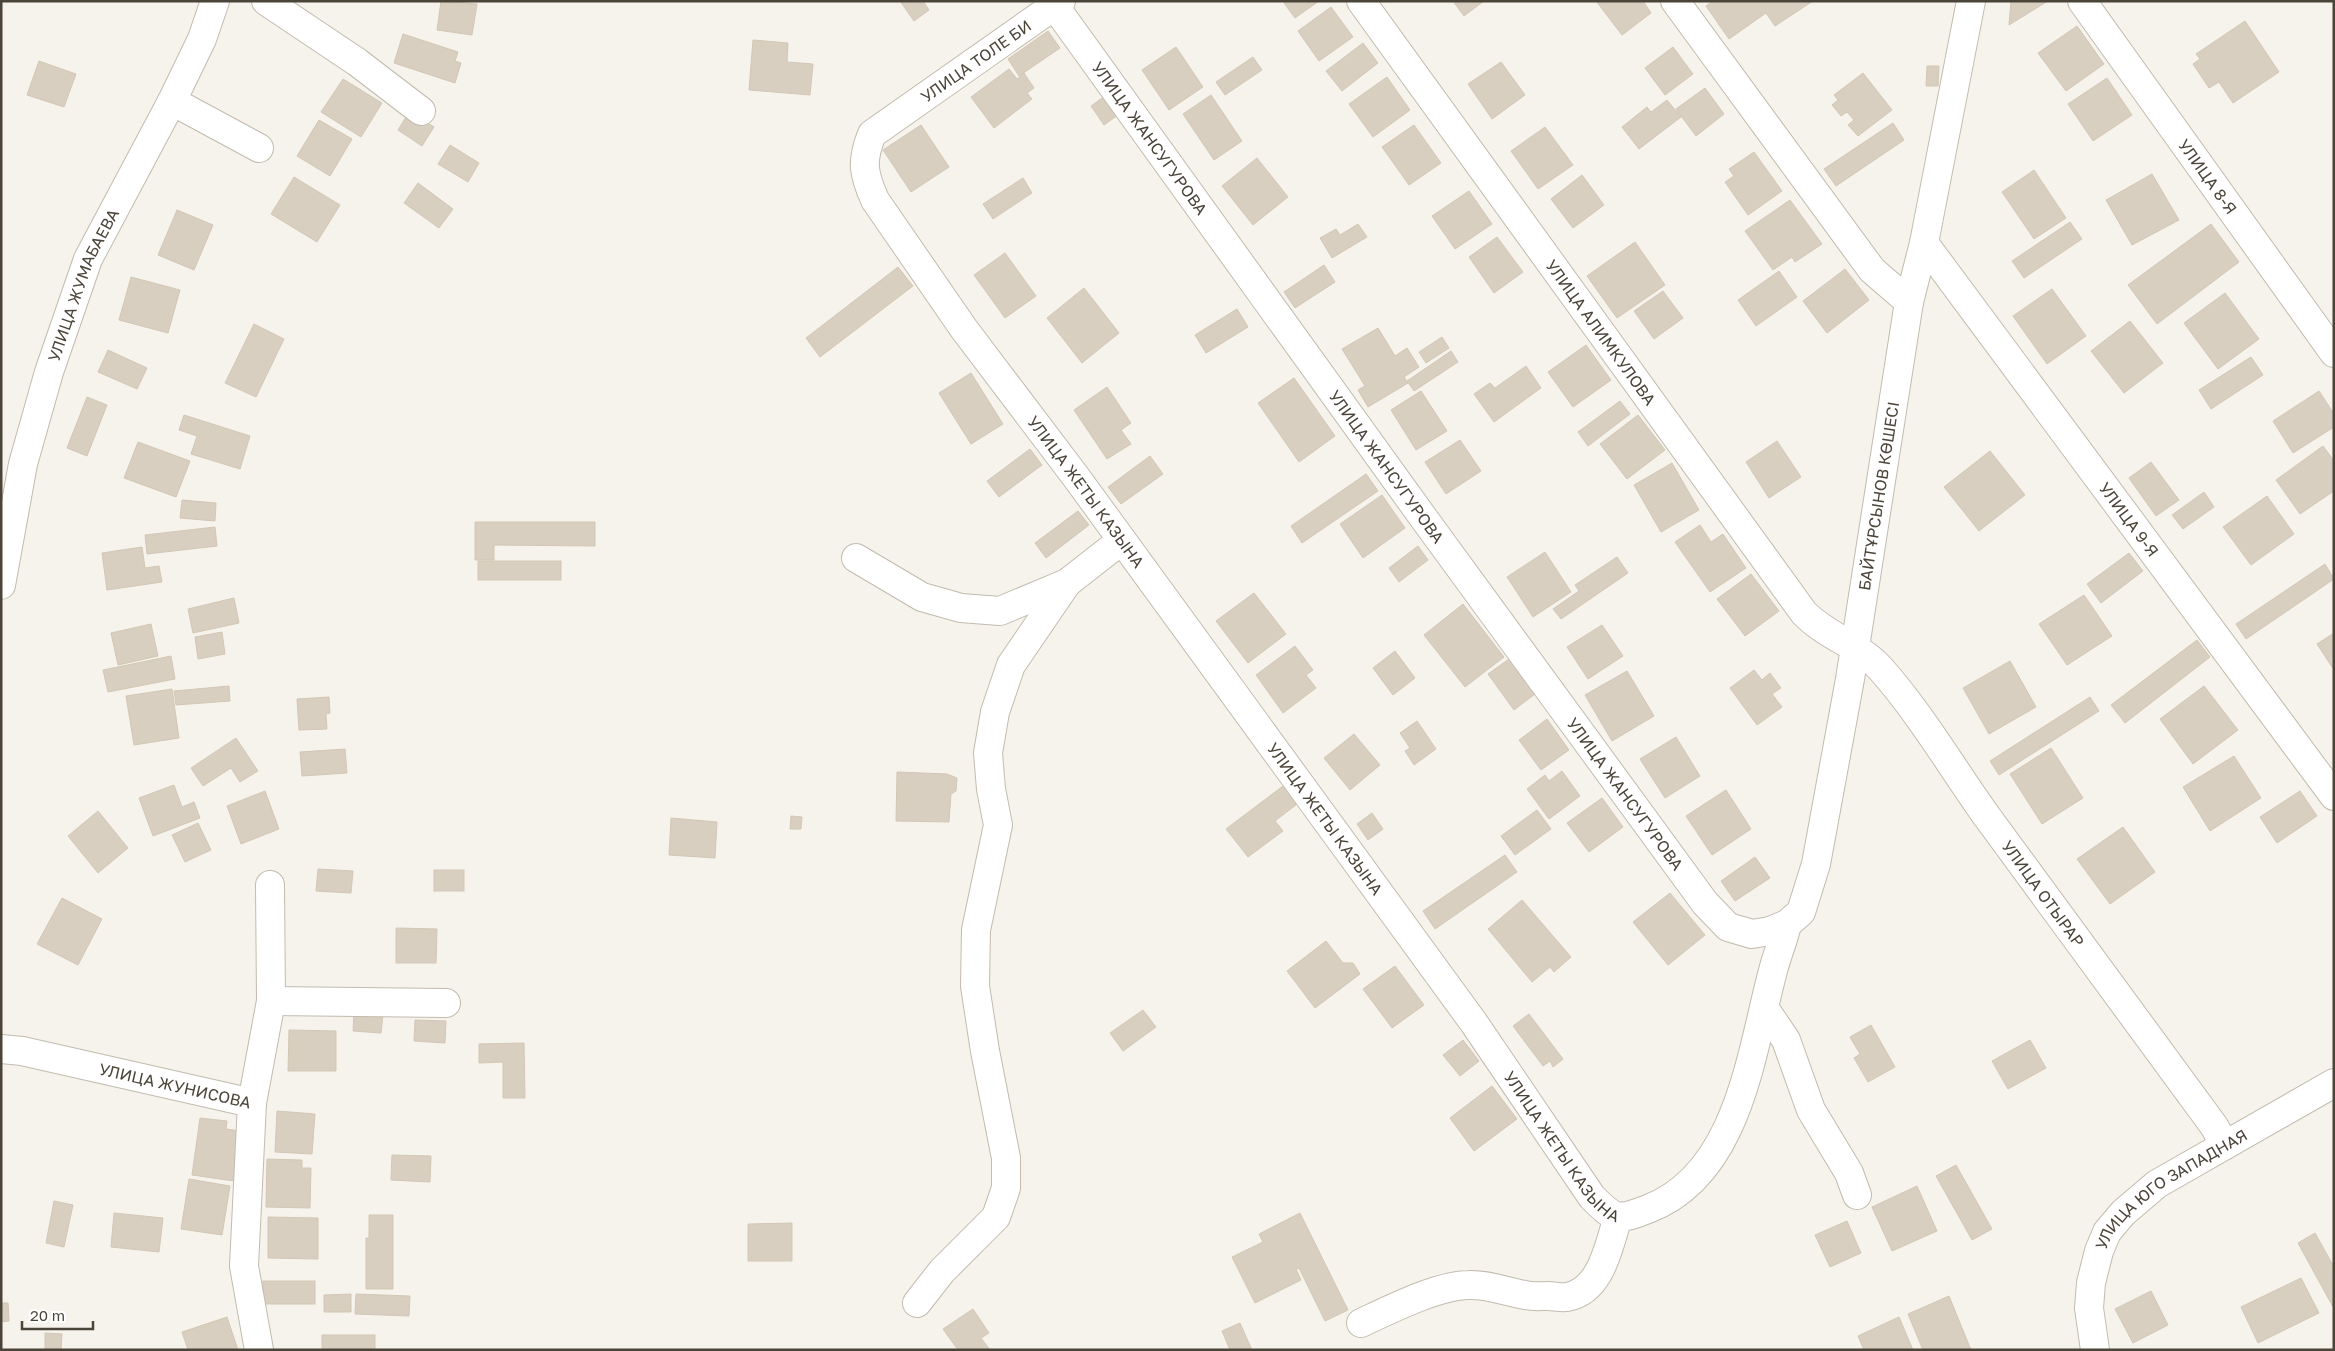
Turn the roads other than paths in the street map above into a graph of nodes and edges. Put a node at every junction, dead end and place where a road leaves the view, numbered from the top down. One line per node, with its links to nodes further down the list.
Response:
1 (215, 1): 8 (street, УЛИЦА ЖУМАБАЕВА)
2 (266, 1): 9 (street)
3 (1361, 1): 19 (street, УЛИЦА АЛИМКУЛОВА)
4 (1675, 1): 13 (street)
5 (1971, 1): 12 (street, БАЙТҰРСЫНОВ КӨШЕСІ)
6 (2082, 1): 14 (street, УЛИЦА 8-Я)
7 (1056, 3): 10 (street, УЛИЦА ТОЛЕ БИ); 23 (street, УЛИЦА ЖАНСУГУРОВА)
8 (172, 100): 11 (street); 18 (street, УЛИЦА ЖУМАБАЕВА)
9 (421, 111)
10 (890, 121): 15 (street, УЛИЦА ЖЕТЫ КАЗЫНА)
11 (259, 148)
12 (1924, 243): 13 (street, БАЙТҰРСЫНОВ КӨШЕСІ); 20 (street, УЛИЦА 9-Я)
13 (1909, 302): 19 (street, БАЙТҰРСЫНОВ КӨШЕСІ)
14 (2334, 352)
15 (1122, 540): 17 (street); 32 (street, УЛИЦА ЖЕТЫ КАЗЫНА)
16 (856, 558): 17 (street)
17 (1067, 583): 33 (street)
18 (1, 585)
19 (1855, 648): 22 (street, БАЙТҰРСЫНОВ КӨШЕСІ); 30 (street, УЛИЦА ОТЫРАР)
20 (2334, 796)
21 (270, 885): 24 (street)
22 (1787, 924): 23 (street, БАЙТҰРСЫНОВ КӨШЕСІ); 26 (street, УЛИЦА ЖЕТЫ КАЗЫНА)
23 (1728, 927)
24 (271, 1001): 25 (street); 29 (street)
25 (446, 1003)
26 (1765, 1009): 31 (street); 32 (street, УЛИЦА ЖЕТЫ КАЗЫНА)
27 (1, 1049): 29 (street, УЛИЦА ЖУНИСОВА)
28 (2334, 1083): 30 (street, УЛИЦА ЮГО ЗАПАДНАЯ)
29 (252, 1104): 35 (street, УЛИЦА ЖУНИСОВА)
30 (2225, 1145): 36 (street, УЛИЦА ЮГО ЗАПАДНАЯ)
31 (1857, 1195)
32 (1618, 1217): 34 (street)
33 (917, 1303)
34 (1361, 1323)
35 (259, 1350)
36 (2095, 1350)

